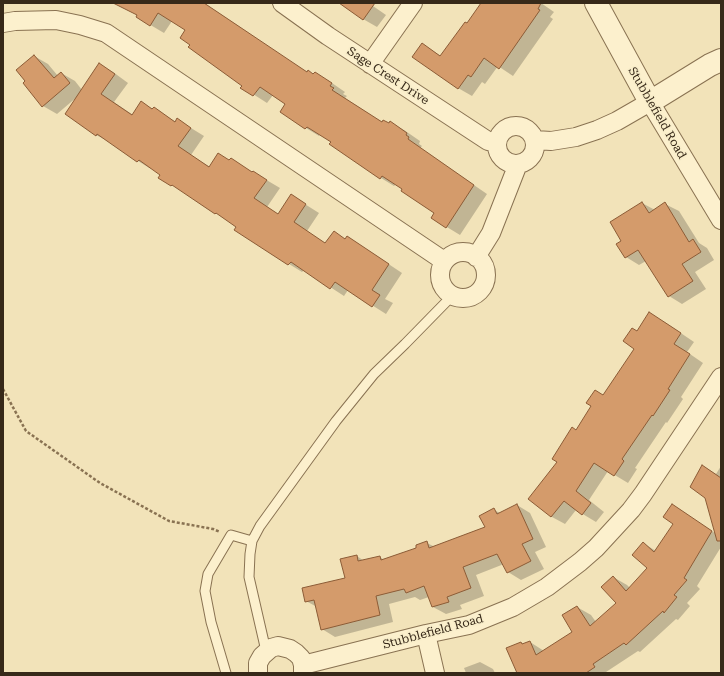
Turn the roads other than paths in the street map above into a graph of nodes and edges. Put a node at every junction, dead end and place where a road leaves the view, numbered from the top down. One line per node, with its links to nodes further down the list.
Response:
1 (282, 3): 6 (street, Sage Crest Drive)
2 (413, 3): 6 (street)
3 (596, 3): 7 (street, Stubblefield Road)
4 (3, 23): 13 (street)
5 (721, 60): 7 (street)
6 (370, 64): 9 (street, Sage Crest Drive)
7 (650, 102): 8 (street); 11 (street, Stubblefield Road)
8 (535, 140): 9 (street); 10 (street)
9 (497, 143): 10 (street)
10 (518, 164): 12 (street)
11 (721, 220)
12 (476, 256): 13 (street); 14 (street)
13 (444, 261): 14 (street)
14 (452, 296): 16 (lane)
15 (721, 377): 17 (street, Stubblefield Road)
16 (252, 541): 18 (lane); 20 (lane)
17 (426, 634): 19 (street, Stubblefield Road); 22 (street)
18 (266, 651): 19 (street); 21 (street)
19 (303, 669)
20 (226, 673)
21 (258, 673)
22 (436, 673)

